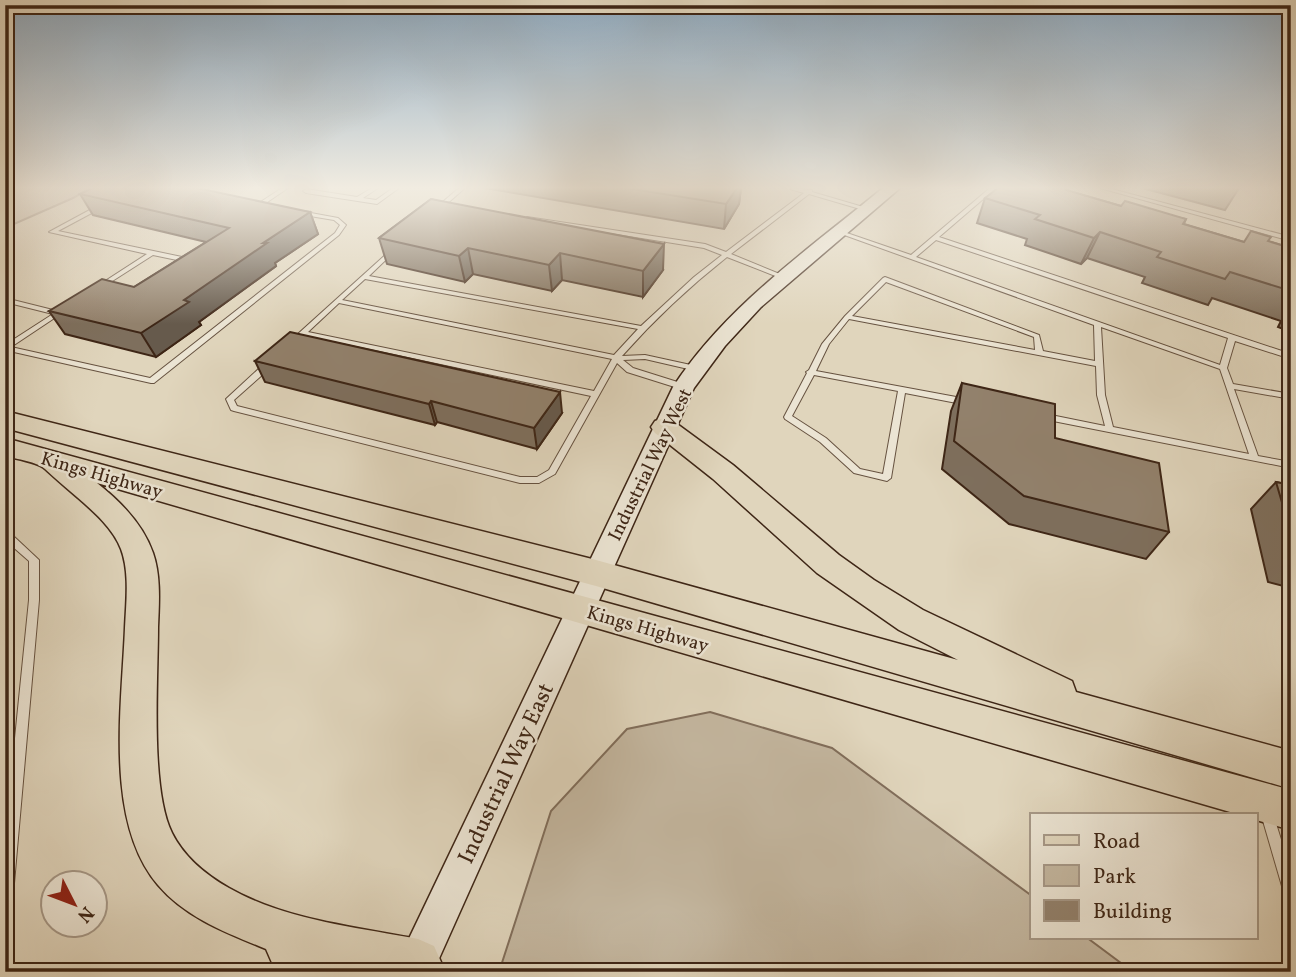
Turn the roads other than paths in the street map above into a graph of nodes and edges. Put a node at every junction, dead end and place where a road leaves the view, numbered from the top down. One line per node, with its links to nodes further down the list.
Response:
1 (60, 234): 12 (lane)
2 (337, 234): 28 (lane)
3 (626, 234): 13 (lane)
4 (754, 234): 13 (lane)
5 (837, 234): 17 (street, Industrial Way West)
6 (844, 234): 14 (lane)
7 (941, 234): 9 (lane)
8 (1271, 234): 10 (lane)
9 (936, 238): 14 (lane); 27 (lane)
10 (1291, 239)
11 (403, 241): 16 (lane)
12 (152, 253): 15 (lane); 18 (lane)
13 (727, 254): 17 (lane); 25 (lane)
14 (913, 257): 24 (lane)
15 (172, 267)
16 (364, 277): 20 (lane); 25 (lane)
17 (785, 278): 36 (street, Industrial Way West)
18 (105, 293)
19 (5, 300): 22 (lane)
20 (337, 301): 26 (lane); 33 (lane)
21 (70, 306): 22 (lane)
22 (59, 313): 28 (lane)
23 (847, 317): 30 (lane); 30 (lane); 37 (lane)
24 (1097, 325): 34 (lane); 35 (lane)
25 (643, 328): 33 (lane)
26 (303, 333): 29 (lane); 41 (lane)
27 (1232, 338): 31 (lane); 35 (lane)
28 (5, 348)
29 (285, 349)
30 (1040, 352): 34 (lane)
31 (1291, 357)
32 (276, 358): 41 (lane)
33 (616, 358): 36 (lane); 39 (lane); 41 (lane)
34 (1099, 364): 47 (lane)
35 (1223, 368): 38 (lane)
36 (697, 369): 39 (street, Industrial Way West)
37 (810, 372): 40 (lane); 40 (lane)
38 (1230, 386): 42 (lane); 49 (lane)
39 (684, 387): 46 (street, Industrial Way West)
40 (902, 390): 43 (lane)
41 (596, 394)
42 (1291, 397)
43 (980, 405)
44 (1032, 415): 47 (lane)
45 (5, 419): 53 (main road, Kings Highway)
46 (664, 427): 53 (street, Industrial Way West); 55 (main road)
47 (1110, 430): 49 (lane)
48 (5, 447): 50 (main road, Kings Highway)
49 (1255, 458): 51 (lane)
50 (48, 459): 54 (main road, Kings Highway); 60 (main road)
51 (1291, 465)
52 (5, 534): 59 (lane)
53 (596, 573): 54 (street, Industrial Way East); 55 (main road, Kings Highway)
54 (581, 609): 57 (main road, Kings Highway); 61 (street, Industrial Way East)
55 (1125, 725): 56 (main road, Kings Highway)
56 (1291, 770)
57 (1277, 806): 58 (lane)
58 (1291, 893)
59 (5, 906)
60 (291, 953): 61 (main road)
61 (415, 967)

